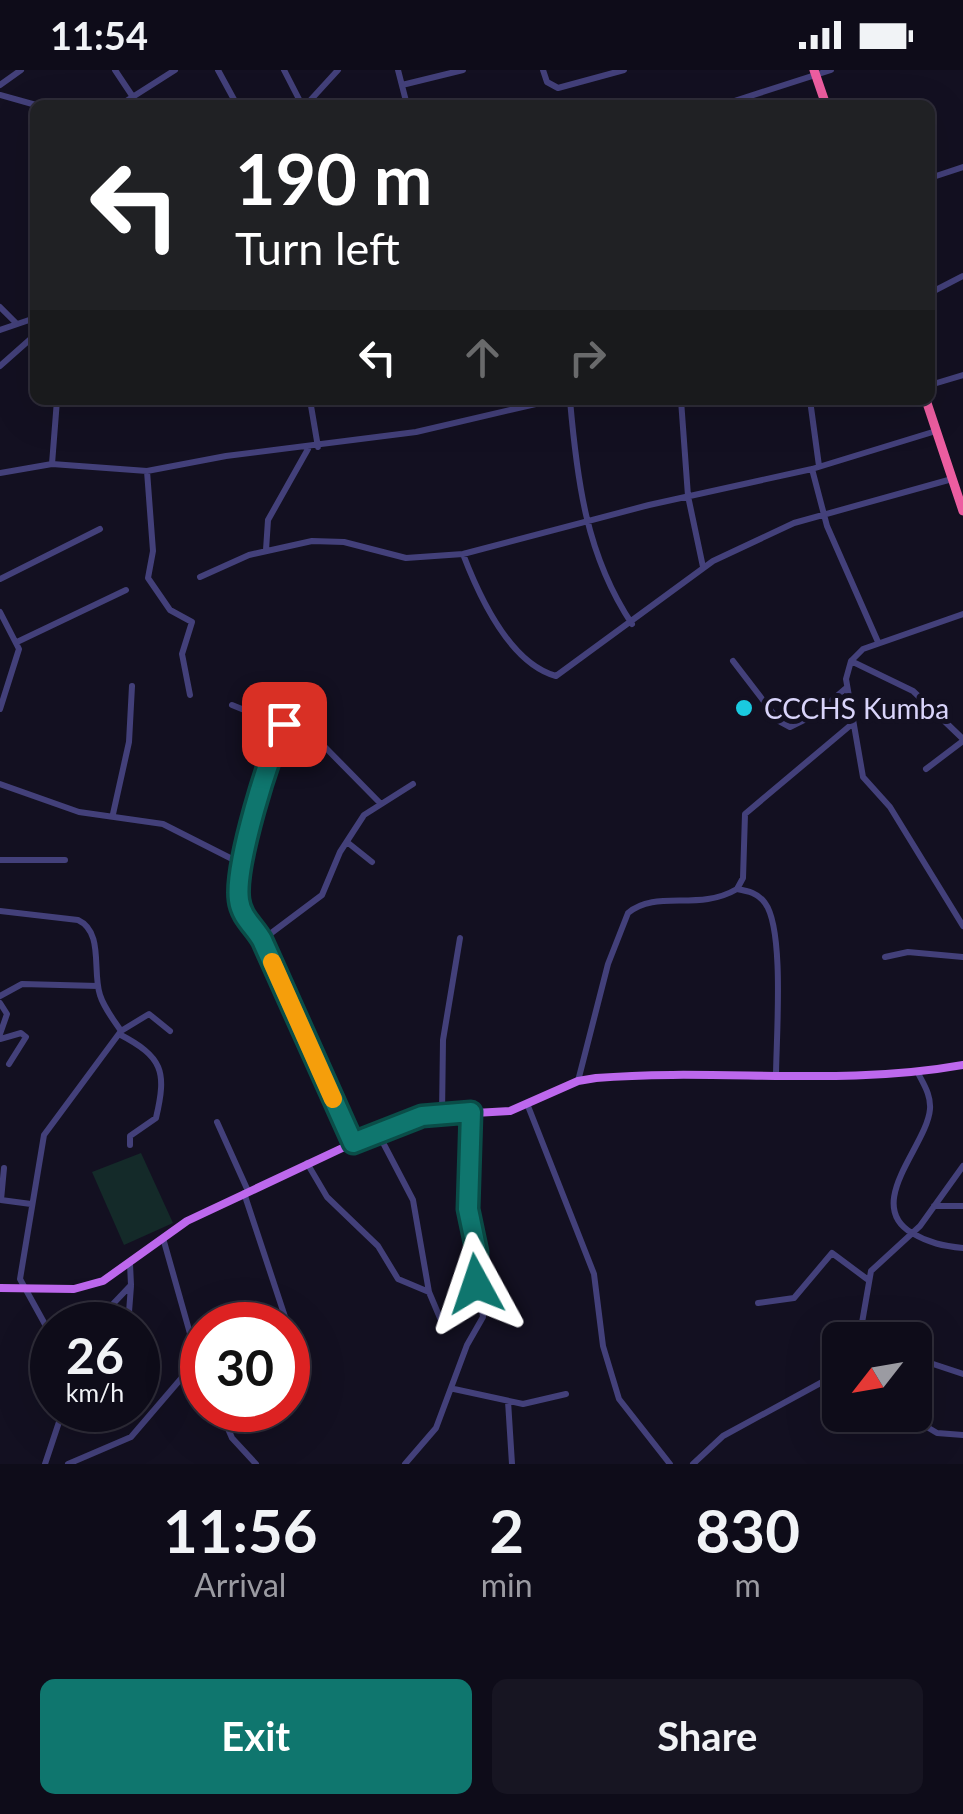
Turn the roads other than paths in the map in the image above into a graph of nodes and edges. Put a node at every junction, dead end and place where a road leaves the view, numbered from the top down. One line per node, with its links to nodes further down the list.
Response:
1 (21, 70): 13 (street)
2 (114, 70): 16 (street)
3 (174, 70): 16 (street)
4 (218, 70): 18 (street)
5 (284, 70): 19 (street)
6 (338, 70): 20 (street)
7 (398, 70): 14 (street)
8 (464, 70): 14 (street)
9 (543, 70): 10 (street)
10 (624, 70)
11 (830, 70): 12 (street)
12 (815, 73): 22 (street); 23 (highway)
13 (0, 85)
14 (402, 85): 21 (street)
15 (0, 95): 24 (street)
16 (133, 97): 17 (street)
17 (128, 100)
18 (234, 100)
19 (301, 100)
20 (309, 100)
21 (406, 100)
22 (737, 100)
23 (824, 100)
24 (30, 103)
25 (963, 167): 26 (street)
26 (935, 176)
27 (963, 276): 28 (street)
28 (935, 290)
29 (0, 307): 31 (street)
30 (30, 319): 31 (street)
31 (15, 322): 32 (street)
32 (0, 330)
33 (30, 339): 34 (street)
34 (0, 366)
35 (963, 375): 36 (street)
36 (935, 383)
37 (57, 405): 47 (street)
38 (311, 405): 45 (street)
39 (532, 405): 45 (street)
40 (571, 405): 55 (street)
41 (681, 405): 52 (street)
42 (810, 405): 48 (street)
43 (928, 405): 44 (highway)
44 (936, 430): 48 (street); 51 (highway)
45 (318, 447): 46 (street)
46 (308, 449): 49 (street); 57 (street)
47 (52, 464): 49 (street); 50 (street)
48 (816, 467): 52 (street); 54 (street)
49 (147, 472): 72 (street)
50 (0, 473)
51 (952, 479): 53 (highway); 54 (street)
52 (688, 496): 55 (street); 59 (street)
53 (962, 506)
54 (823, 513): 59 (street); 67 (street)
55 (585, 521): 58 (street); 65 (street)
56 (100, 529): 61 (street)
57 (266, 550): 58 (street); 60 (street)
58 (463, 554): 65 (street)
59 (704, 568): 65 (street)
60 (200, 577)
61 (0, 579)
62 (126, 590): 66 (street)
63 (0, 612): 66 (street)
64 (963, 614): 67 (street)
65 (632, 624)
66 (16, 642): 74 (street)
67 (878, 642): 69 (street)
68 (733, 661): 71 (street)
69 (851, 661): 71 (street); 77 (street)
70 (132, 686): 82 (street)
71 (846, 688): 75 (street)
72 (190, 695)
73 (232, 705): 76 (street)
74 (0, 709)
75 (852, 724): 88 (street); 90 (street)
76 (286, 727): 81 (street); 87 (street)
77 (963, 740): 78 (street)
78 (926, 769)
79 (0, 784): 82 (street)
80 (413, 784): 81 (street)
81 (380, 803): 83 (street)
82 (113, 814): 87 (street)
83 (347, 842): 86 (street); 92 (street)
84 (0, 860): 85 (street)
85 (65, 860)
86 (372, 862)
87 (244, 865): 92 (street)
88 (737, 889): 103 (street); 104 (street)
89 (0, 911): 95 (street)
90 (963, 926)
91 (460, 938): 107 (street)
92 (262, 940): 110 (street)
93 (885, 956): 94 (street)
94 (963, 957)
95 (98, 986): 96 (street); 98 (street)
96 (0, 1000): 99 (street)
97 (170, 1031): 98 (street)
98 (120, 1032): 111 (street); 116 (street)
99 (0, 1037): 100 (street)
100 (9, 1064)
101 (963, 1065): 102 (main road)
102 (918, 1073): 103 (main road); 119 (street)
103 (776, 1077): 104 (main road)
104 (578, 1080): 105 (main road)
105 (528, 1106): 106 (main road); 152 (street)
106 (471, 1112): 107 (main road); 140 (street)
107 (442, 1114): 109 (main road)
108 (217, 1122): 115 (street)
109 (378, 1133): 110 (main road); 127 (street)
110 (353, 1143): 112 (main road)
111 (130, 1145)
112 (308, 1163): 115 (main road); 127 (street)
113 (963, 1166): 117 (street)
114 (4, 1168): 116 (street)
115 (246, 1192): 120 (main road); 132 (street)
116 (30, 1204): 126 (street)
117 (934, 1206): 118 (street); 119 (street)
118 (963, 1206)
119 (913, 1234): 121 (street); 123 (street)
120 (162, 1237): 122 (main road); 131 (street)
121 (963, 1248)
122 (130, 1264): 124 (street); 126 (main road)
123 (868, 1280): 133 (street); 134 (street)
124 (131, 1285): 129 (street); 130 (street)
125 (0, 1288): 126 (main road)
126 (22, 1288): 128 (street)
127 (429, 1292): 135 (street)
128 (31, 1302)
129 (114, 1302)
130 (130, 1302)
131 (181, 1302)
132 (281, 1302)
133 (758, 1302)
134 (864, 1322)
135 (443, 1325)
136 (932, 1364): 137 (street)
137 (963, 1374)
138 (180, 1381): 148 (street)
139 (822, 1382): 153 (street)
140 (454, 1389): 142 (street); 150 (street)
141 (566, 1394): 142 (street)
142 (508, 1401): 151 (street)
143 (932, 1430): 146 (street)
144 (56, 1432): 147 (street)
145 (229, 1432): 149 (street)
146 (963, 1434)
147 (45, 1464)
148 (68, 1464)
149 (256, 1464)
150 (405, 1464)
151 (512, 1464)
152 (670, 1464)
153 (693, 1464)

